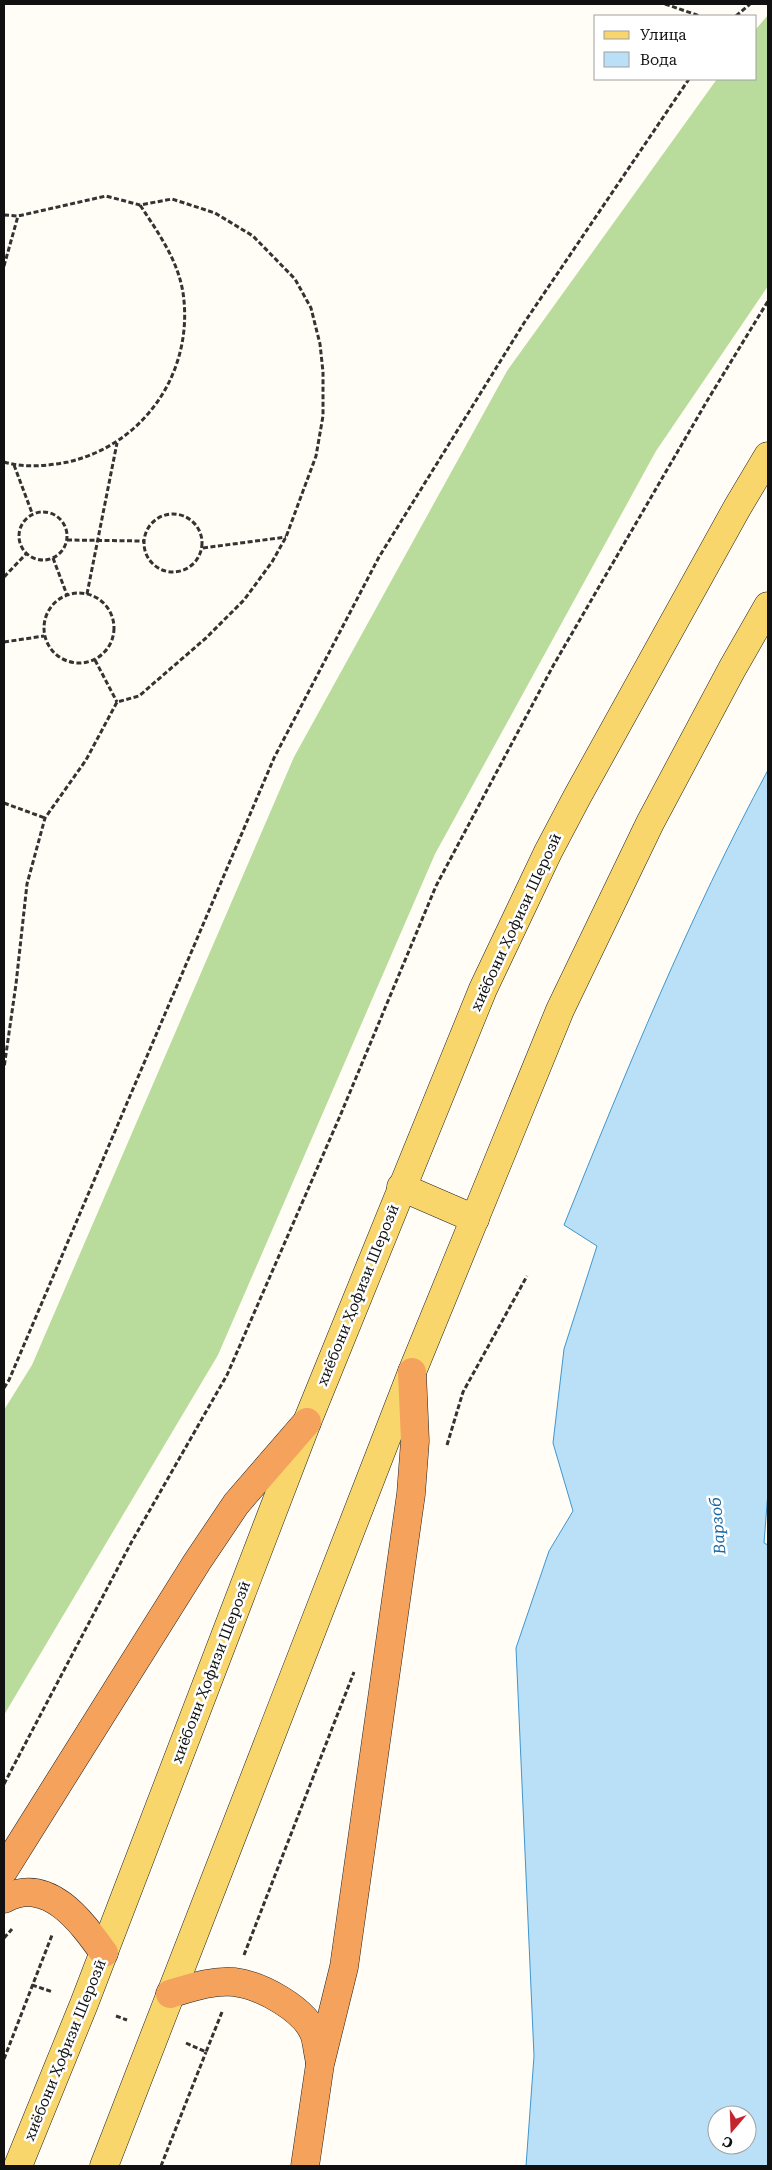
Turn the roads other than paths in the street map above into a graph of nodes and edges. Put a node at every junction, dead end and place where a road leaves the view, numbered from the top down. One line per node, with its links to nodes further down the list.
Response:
1 (768, 456): 3 (main road, хиёбони Ҳофизи Шерозӣ)
2 (768, 606): 4 (main road)
3 (401, 1187): 4 (main road); 6 (main road, хиёбони Ҳофизи Шерозӣ)
4 (475, 1219): 5 (main road)
5 (412, 1372): 10 (main road); 11 (highway)
6 (307, 1422): 7 (highway); 9 (main road, хиёбони Ҳофизи Шерозӣ)
7 (4, 1870)
8 (4, 1899): 9 (highway)
9 (104, 1953): 12 (main road, хиёбони Ҳофизи Шерозӣ)
10 (170, 1994): 11 (highway); 13 (main road)
11 (320, 2064): 14 (highway)
12 (18, 2166)
13 (104, 2166)
14 (305, 2166)

